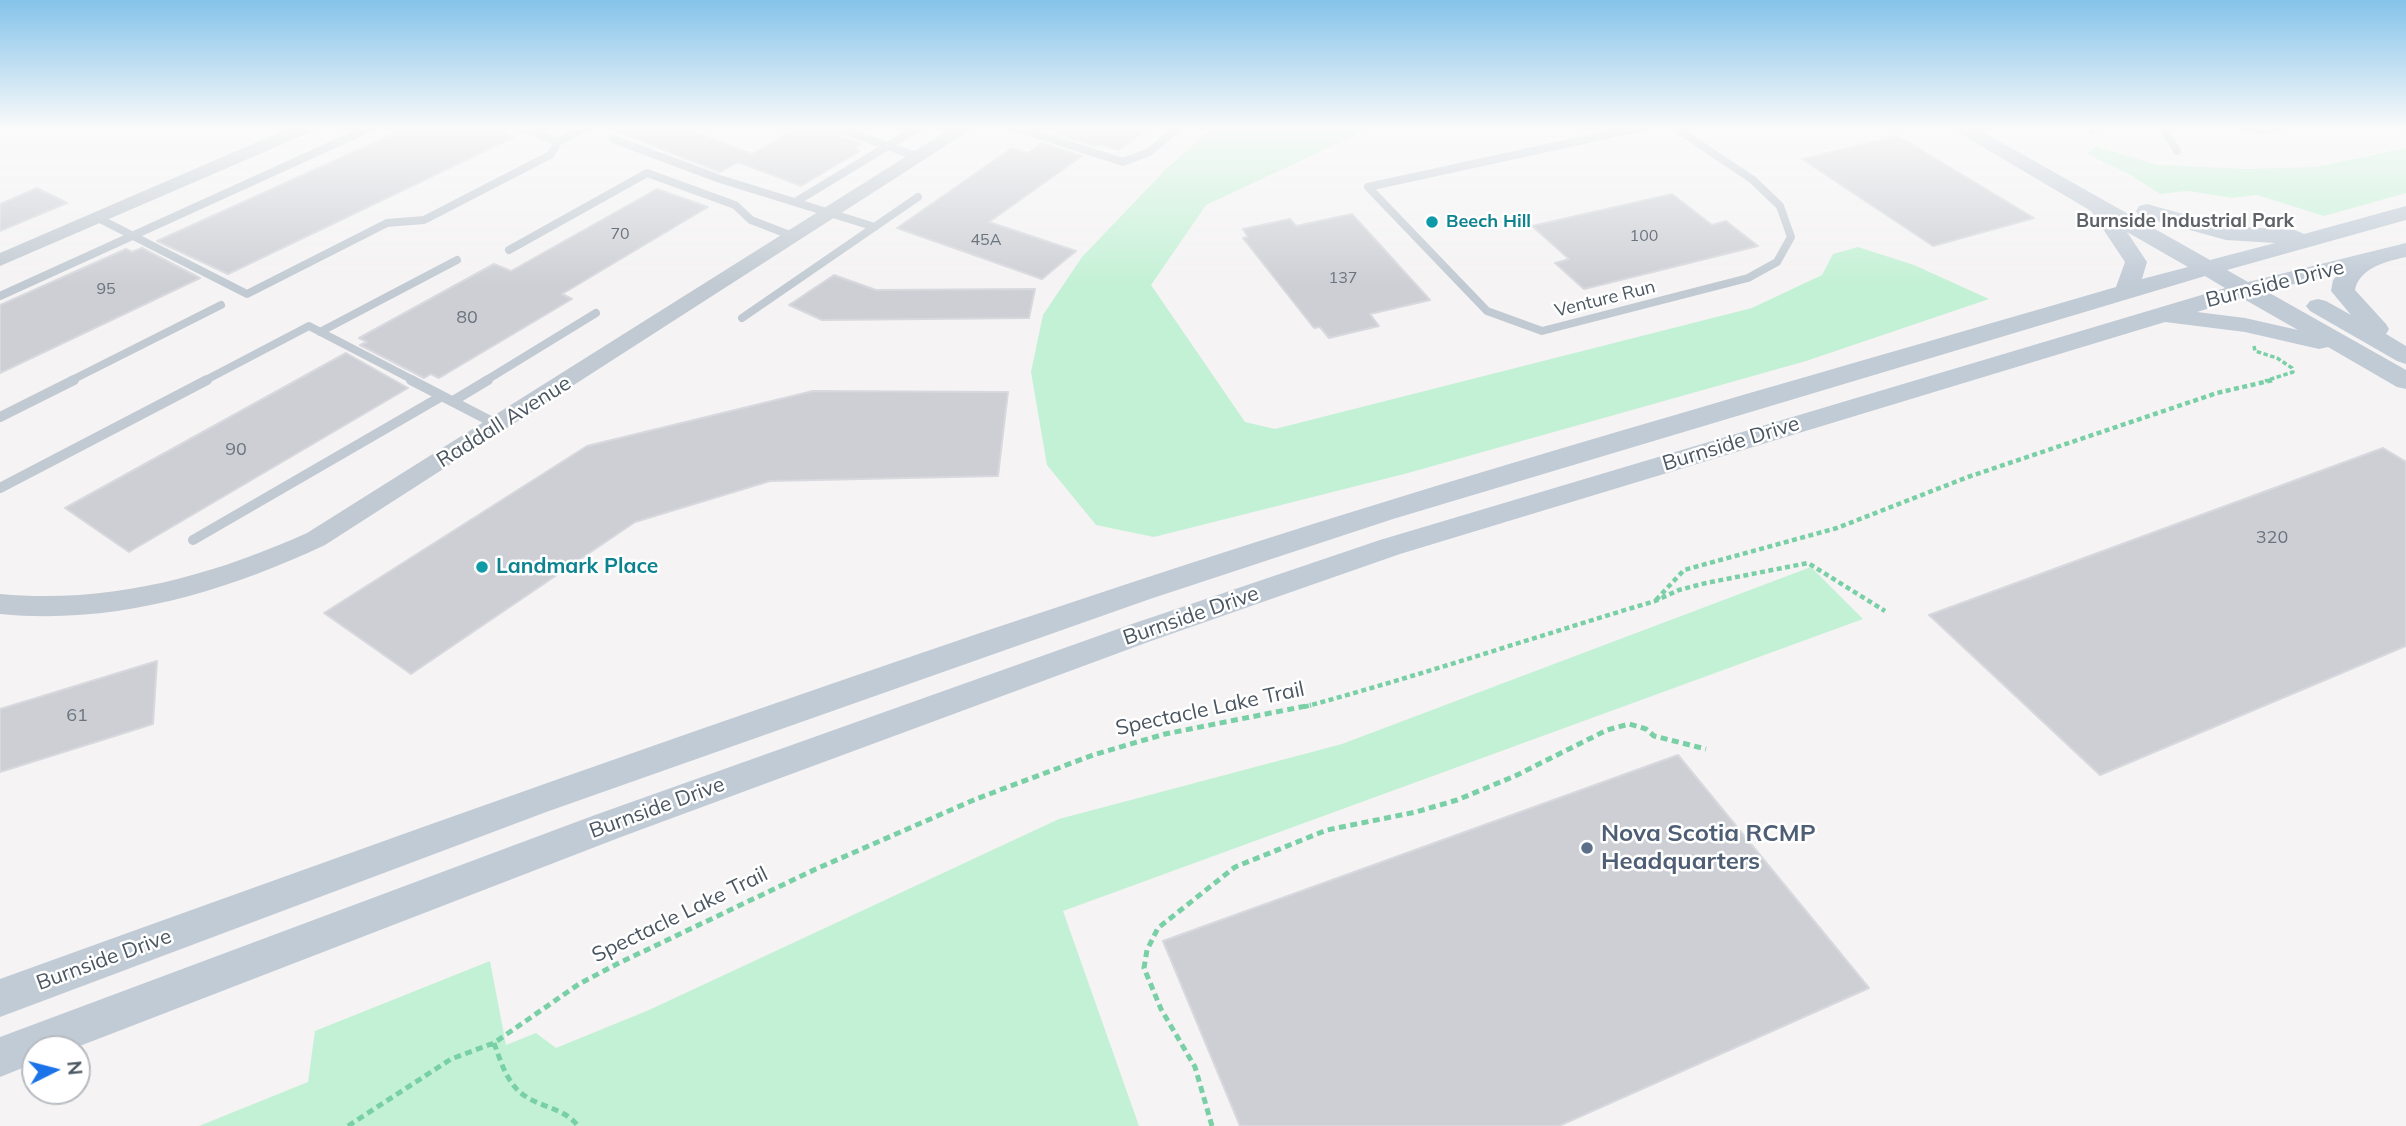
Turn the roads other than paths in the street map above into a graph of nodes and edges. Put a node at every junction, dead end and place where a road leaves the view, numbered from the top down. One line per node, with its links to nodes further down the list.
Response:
1 (186, 180): 19 (street)
2 (255, 180): 21 (lane)
3 (502, 180): 21 (lane)
4 (635, 180): 24 (lane)
5 (665, 180): 22 (lane)
6 (725, 180): 14 (lane)
7 (832, 180): 14 (lane)
8 (883, 180): 17 (street, Raddall Avenue)
9 (1402, 180): 10 (lane, Venture Run)
10 (1751, 180)
11 (2053, 180): 15 (main road)
12 (2090, 180): 16 (main road)
13 (918, 197): 20 (lane)
14 (797, 201): 17 (lane)
15 (2098, 205): 30 (main road); 33 (main road)
16 (2147, 211): 23 (main road); 29 (main road)
17 (832, 212): 20 (lane); 22 (street, Raddall Avenue)
18 (2406, 213): 23 (main road, Burnside Drive)
19 (98, 218): 21 (lane); 26 (street)
20 (875, 227): 38 (lane)
21 (131, 235): 34 (lane)
22 (795, 237): 46 (street, Raddall Avenue)
23 (2316, 239): 29 (main road, Burnside Drive)
24 (509, 250)
25 (2406, 250): 28 (main road, Burnside Drive)
26 (0, 260)
27 (457, 260): 39 (lane)
28 (2369, 260): 31 (main road, Burnside Drive); 40 (main road)
29 (2238, 261): 30 (main road, Burnside Drive); 31 (main road)
30 (2211, 269): 32 (main road); 33 (main road, Burnside Drive)
31 (2274, 282): 32 (main road, Burnside Drive); 40 (main road)
32 (2247, 289): 37 (main road, Burnside Drive); 41 (main road)
33 (2126, 291): 50 (main road, Burnside Drive)
34 (0, 296)
35 (221, 305): 45 (lane)
36 (596, 313): 44 (lane)
37 (2161, 314): 41 (main road); 51 (main road, Burnside Drive)
38 (742, 318)
39 (320, 332): 43 (lane); 47 (lane)
40 (2402, 354)
41 (2370, 360): 42 (main road)
42 (2406, 381)
43 (442, 396): 44 (lane); 48 (lane)
44 (453, 401): 46 (lane)
45 (0, 417)
46 (498, 425): 49 (street, Raddall Avenue)
47 (0, 488)
48 (192, 540)
49 (0, 604)
50 (0, 998)
51 (0, 1057)

